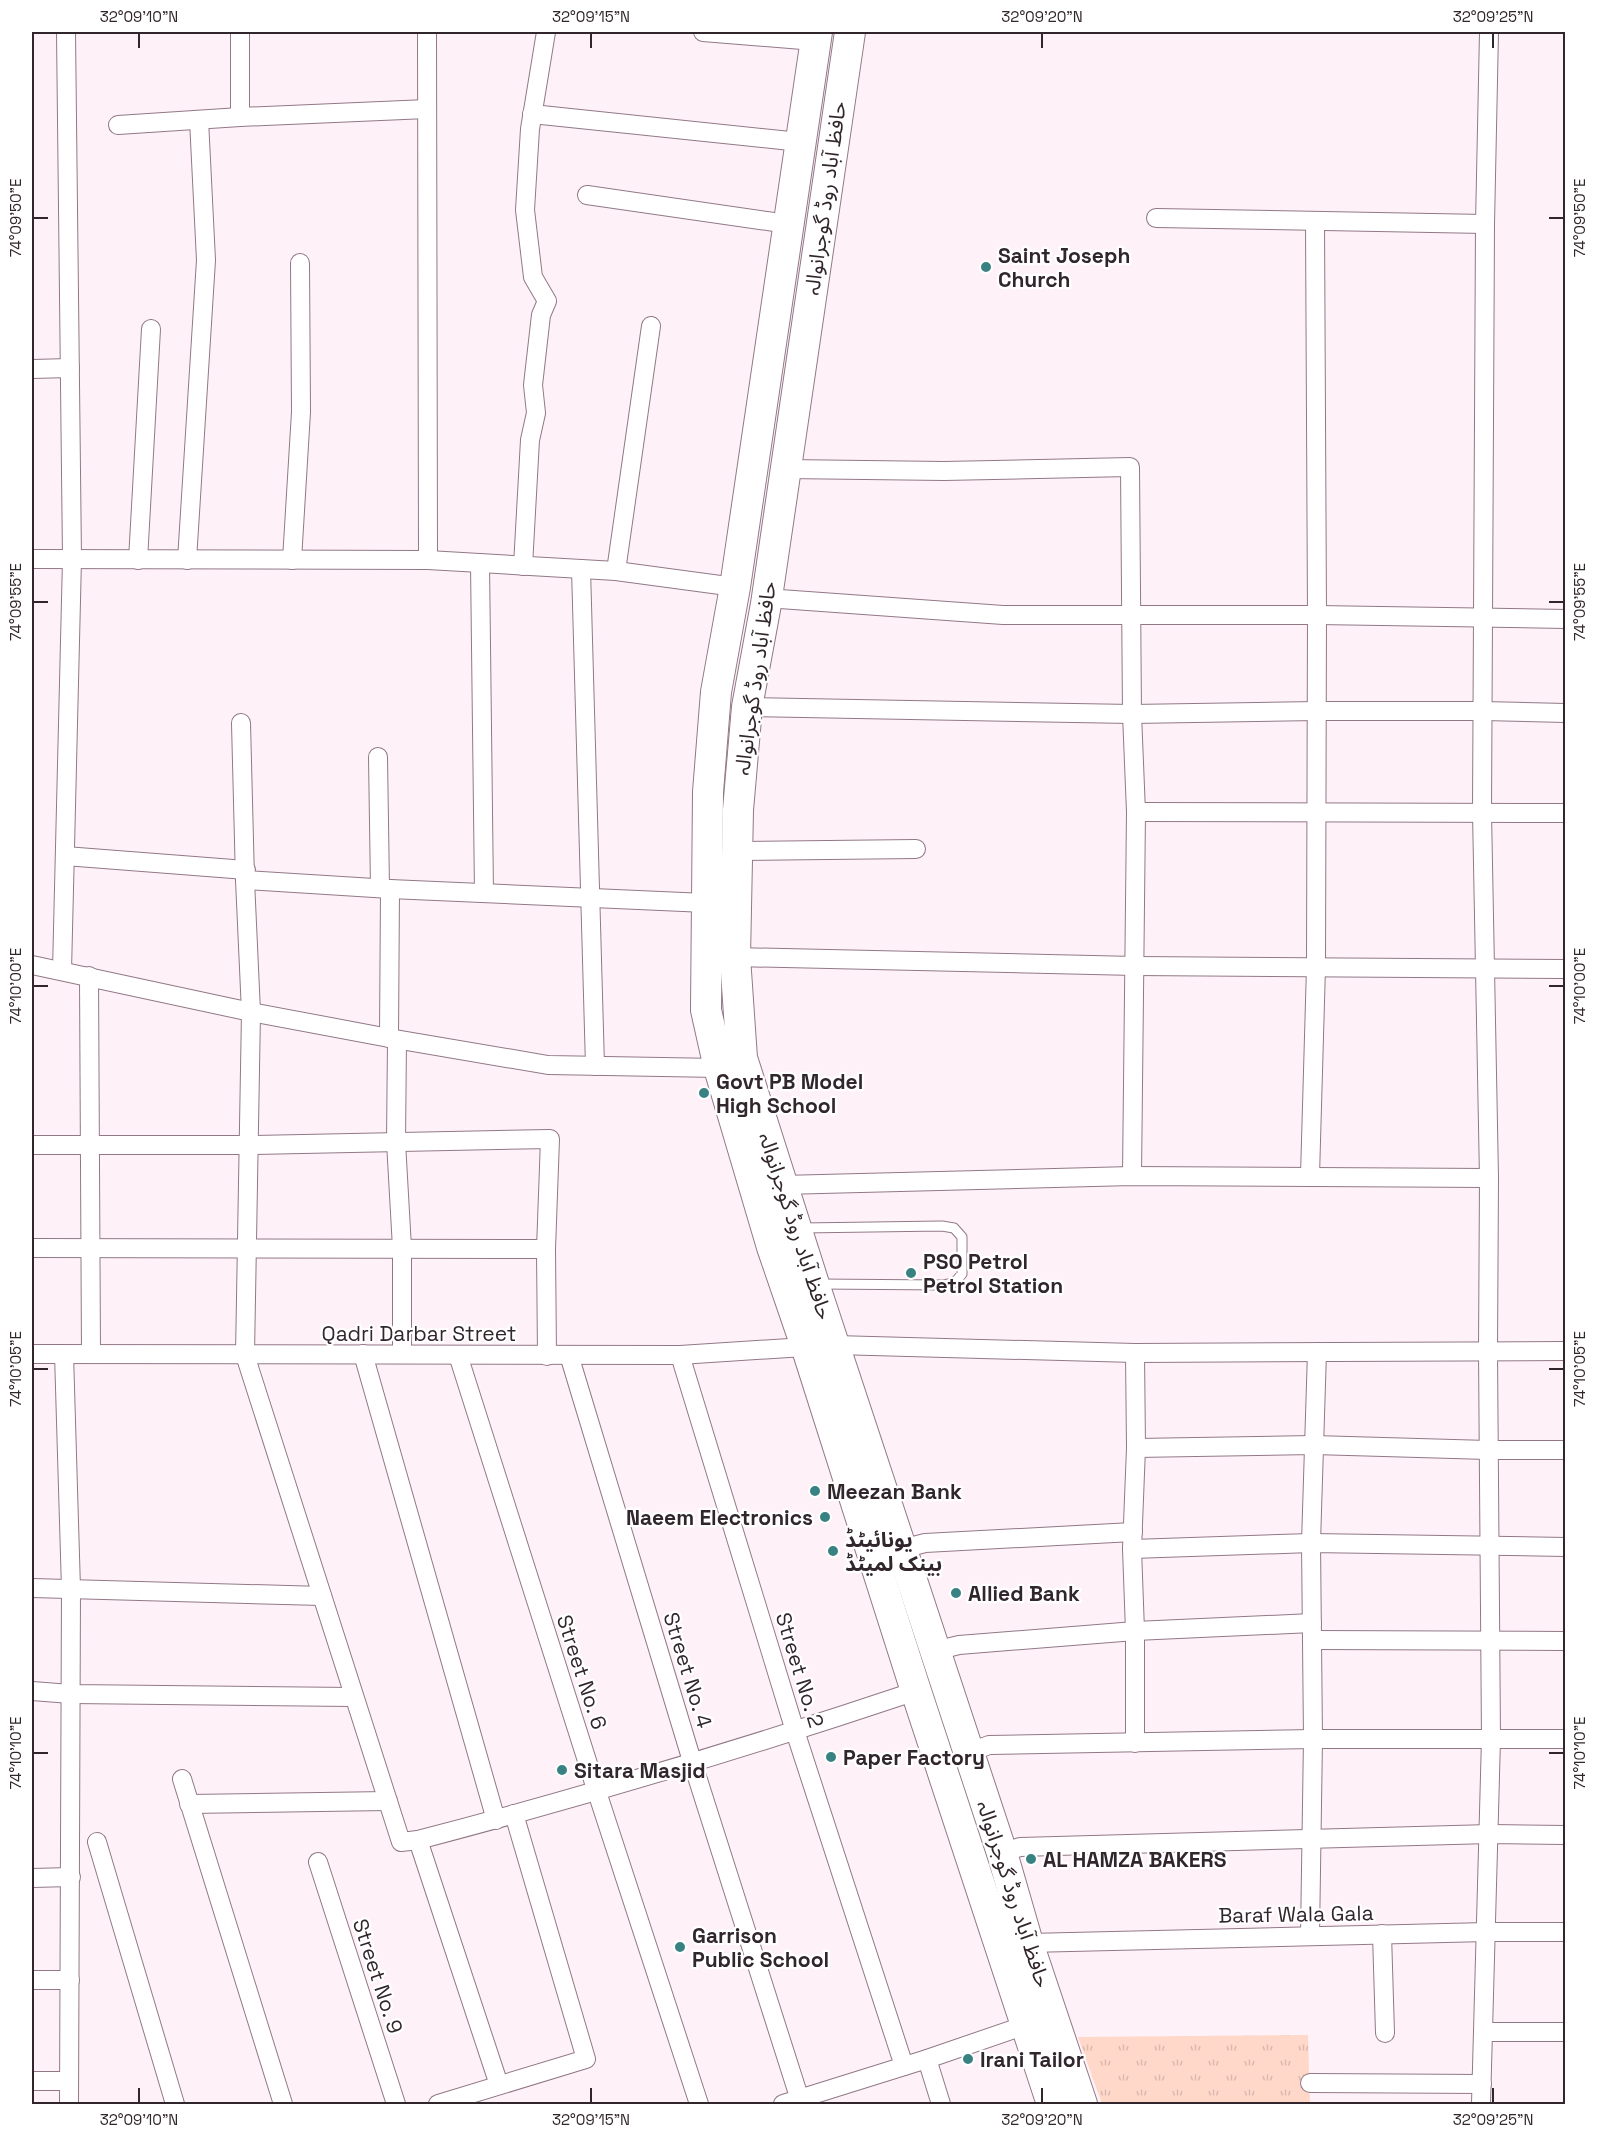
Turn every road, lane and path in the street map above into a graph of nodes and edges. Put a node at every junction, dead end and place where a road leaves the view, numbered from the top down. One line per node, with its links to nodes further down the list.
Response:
1 (66, 32): 23 (street)
2 (240, 32): 11 (street)
3 (427, 32): 9 (street)
4 (546, 32): 10 (street)
5 (703, 32): 8 (street)
6 (850, 32): 25 (main road, حافظ آباد روڈ گوجرانوالہ)
7 (1489, 32): 19 (street)
8 (816, 36): 14 (main road, حافظ آباد روڈ گوجرانوالہ)
9 (427, 109): 11 (street); 31 (street)
10 (532, 114): 14 (street); 33 (street)
11 (240, 117): 12 (street)
12 (199, 120): 13 (street); 29 (street)
13 (118, 125)
14 (800, 142): 18 (main road, حافظ آباد روڈ گوجرانوالہ)
15 (587, 195): 18 (street)
16 (1156, 218): 17 (street)
17 (1315, 220): 19 (street); 39 (street)
18 (788, 224): 36 (main road, حافظ آباد روڈ گوجرانوالہ)
19 (1485, 224): 40 (street)
20 (300, 263): 30 (street)
21 (651, 326): 35 (street)
22 (151, 329): 28 (street)
23 (70, 368): 24 (street); 27 (street)
24 (32, 369)
25 (786, 469): 37 (main road, حافظ آباد روڈ گوجرانوالہ); 38 (street)
26 (32, 559): 27 (street)
27 (72, 559): 28 (street); 55 (street)
28 (138, 560): 29 (street)
29 (187, 560): 30 (street)
30 (292, 560): 31 (street)
31 (428, 560): 32 (street)
32 (480, 563): 33 (street); 58 (street)
33 (523, 566): 34 (street)
34 (580, 569): 35 (street); 59 (street)
35 (616, 571): 36 (street)
36 (735, 587): 60 (main road, حافظ آباد روڈ گوجرانوالہ)
37 (766, 598): 38 (street); 42 (main road, حافظ آباد روڈ گوجرانوالہ)
38 (1130, 615): 39 (street); 46 (street)
39 (1317, 615): 40 (street); 43 (street)
40 (1483, 619): 41 (street); 44 (street)
41 (1566, 619)
42 (747, 707): 46 (street); 54 (main road, حافظ آباد روڈ گوجرانوالہ)
43 (1317, 711): 44 (street); 46 (street); 51 (street)
44 (1484, 711): 45 (street); 50 (street)
45 (1566, 713)
46 (1132, 714): 49 (street)
47 (241, 723): 56 (street)
48 (378, 757): 57 (street)
49 (1136, 812): 51 (street); 63 (street)
50 (1482, 812): 51 (street); 52 (street); 65 (street)
51 (1317, 813): 64 (street)
52 (1566, 813)
53 (916, 849): 54 (street)
54 (737, 851): 61 (main road, حافظ آباد روڈ گوجرانوالہ)
55 (65, 856): 56 (street); 67 (street)
56 (245, 875): 57 (street); 69 (street)
57 (385, 889): 58 (street); 70 (street)
58 (484, 893): 59 (street)
59 (590, 897): 60 (street); 71 (street)
60 (706, 903): 72 (main road, حافظ آباد روڈ گوجرانوالہ)
61 (735, 957): 63 (street); 80 (main road, حافظ آباد روڈ گوجرانوالہ)
62 (32, 965): 67 (street)
63 (1134, 966): 64 (street); 77 (street)
64 (1316, 967): 65 (street); 78 (street)
65 (1485, 969): 66 (street); 79 (street)
66 (1566, 969)
67 (62, 971): 68 (street)
68 (89, 976): 69 (street); 76 (street)
69 (251, 1012): 70 (street); 74 (street)
70 (393, 1039): 71 (street); 73 (street)
71 (595, 1066): 72 (street)
72 (719, 1068): 88 (main road, حافظ آباد روڈ گوجرانوالہ)
73 (396, 1142): 74 (street); 84 (street); 86 (street)
74 (248, 1144): 76 (street); 85 (street)
75 (32, 1145): 76 (street)
76 (89, 1145): 83 (street)
77 (1132, 1176): 78 (street); 80 (street)
78 (1310, 1176): 79 (street)
79 (1489, 1178): 89 (street)
80 (782, 1185): 81 (main road, حافظ آباد روڈ گوجرانوالہ)
81 (796, 1228): 87 (main road, حافظ آباد روڈ گوجرانوالہ); 87 (lane)
82 (32, 1248): 83 (street)
83 (89, 1248): 85 (street); 95 (street)
84 (402, 1248): 85 (street); 86 (street); 97 (street)
85 (247, 1249): 98 (street)
86 (546, 1249): 102 (street)
87 (814, 1284): 88 (main road, حافظ آباد روڈ گوجرانوالہ)
88 (821, 1347): 92 (street, Qadri Darbar Street); 101 (street, Qadri Darbar Street); 111 (main road, حافظ آباد روڈ گوجرانوالہ); 121 (main road, حافظ آباد روڈ گوجرانوالہ)
89 (1488, 1351): 90 (street, Qadri Darbar Street); 91 (street, Qadri Darbar Street); 105 (street)
90 (1566, 1351)
91 (1317, 1352): 92 (street, Qadri Darbar Street); 103 (street)
92 (1136, 1353): 104 (street)
93 (32, 1354): 94 (street, Qadri Darbar Street)
94 (64, 1354): 95 (street, Qadri Darbar Street); 113 (street)
95 (91, 1354): 98 (street, Qadri Darbar Street)
96 (363, 1354): 97 (street, Qadri Darbar Street); 98 (street, Qadri Darbar Street); 136 (street)
97 (402, 1354): 99 (street, Qadri Darbar Street)
98 (245, 1355): 114 (street)
99 (458, 1355): 102 (street, Qadri Darbar Street); 132 (street, Street No. 6)
100 (568, 1355): 101 (street, Qadri Darbar Street); 102 (street, Qadri Darbar Street); 130 (street, Street No. 4)
101 (680, 1355): 124 (street, Street No. 2)
102 (547, 1356)
103 (1314, 1445): 104 (street); 105 (street); 108 (street)
104 (1136, 1448): 107 (street)
105 (1488, 1450): 106 (street); 109 (street)
106 (1566, 1450)
107 (1133, 1540): 108 (street); 111 (street); 115 (street)
108 (1311, 1543): 109 (street); 116 (street)
109 (1490, 1547): 110 (street); 117 (street)
110 (1566, 1547)
111 (902, 1550): 119 (main road, حافظ آباد روڈ گوجرانوالہ)
112 (32, 1588): 113 (street)
113 (71, 1589): 114 (street); 122 (street)
114 (322, 1596): 123 (street)
115 (1135, 1631): 116 (street); 119 (street); 128 (street)
116 (1313, 1631): 117 (street); 125 (street)
117 (1491, 1640): 118 (street); 126 (street)
118 (1566, 1641)
119 (935, 1652): 129 (main road, حافظ آباد روڈ گوجرانوالہ)
120 (32, 1691): 122 (street)
121 (916, 1691): 124 (street); 153 (main road, حافظ آباد روڈ گوجرانوالہ)
122 (71, 1694): 123 (street); 144 (street)
123 (353, 1697): 133 (street)
124 (795, 1731): 130 (street); 158 (street, Street No. 2)
125 (1313, 1738): 126 (street); 128 (street); 139 (street)
126 (1491, 1739): 127 (street); 137 (street)
127 (1566, 1739)
128 (1134, 1743): 129 (street)
129 (968, 1753): 142 (main road, حافظ آباد روڈ گوجرانوالہ)
130 (692, 1761): 132 (street); 165 (street, Street No. 4)
131 (182, 1779): 134 (street)
132 (596, 1789): 135 (street); 171 (street, Street No. 6)
133 (388, 1801): 134 (street); 140 (street)
134 (189, 1804): 168 (street)
135 (514, 1814): 136 (street); 163 (street)
136 (496, 1820): 140 (street)
137 (1490, 1834): 138 (street); 139 (street); 146 (street)
138 (1566, 1835)
139 (1310, 1839): 142 (street); 149 (street)
140 (418, 1840): 163 (street)
141 (97, 1842): 167 (street)
142 (1002, 1853): 150 (main road, حافظ آباد روڈ گوجرانوالہ)
143 (318, 1862): 169 (street, Street No. 9)
144 (71, 1877): 145 (street); 152 (street)
145 (32, 1878)
146 (1487, 1932): 147 (street, Baraf Wala Gala); 148 (street, Baraf Wala Gala); 154 (street)
147 (1566, 1932)
148 (1382, 1934): 149 (street, Baraf Wala Gala); 156 (street)
149 (1310, 1936): 150 (street, Baraf Wala Gala)
150 (1028, 1943): 174 (main road, حافظ آباد روڈ گوجرانوالہ)
151 (32, 1980): 152 (street)
152 (70, 1980): 160 (street)
153 (1026, 2025): 157 (street); 173 (main road, حافظ آباد روڈ گوجرانوالہ)
154 (1483, 2032): 155 (street); 162 (street)
155 (1566, 2032)
156 (1385, 2033)
157 (927, 2059): 158 (street); 172 (street)
158 (904, 2066): 164 (street)
159 (32, 2081): 160 (street)
160 (69, 2081): 166 (street)
161 (1310, 2083): 162 (street)
162 (1482, 2084): 175 (street)
163 (499, 2085): 170 (street)
164 (831, 2097): 165 (street)
165 (792, 2102)
166 (69, 2104)
167 (175, 2104)
168 (283, 2104)
169 (396, 2104)
170 (438, 2104)
171 (699, 2104)
172 (941, 2104)
173 (1052, 2104)
174 (1082, 2104)
175 (1481, 2104)

